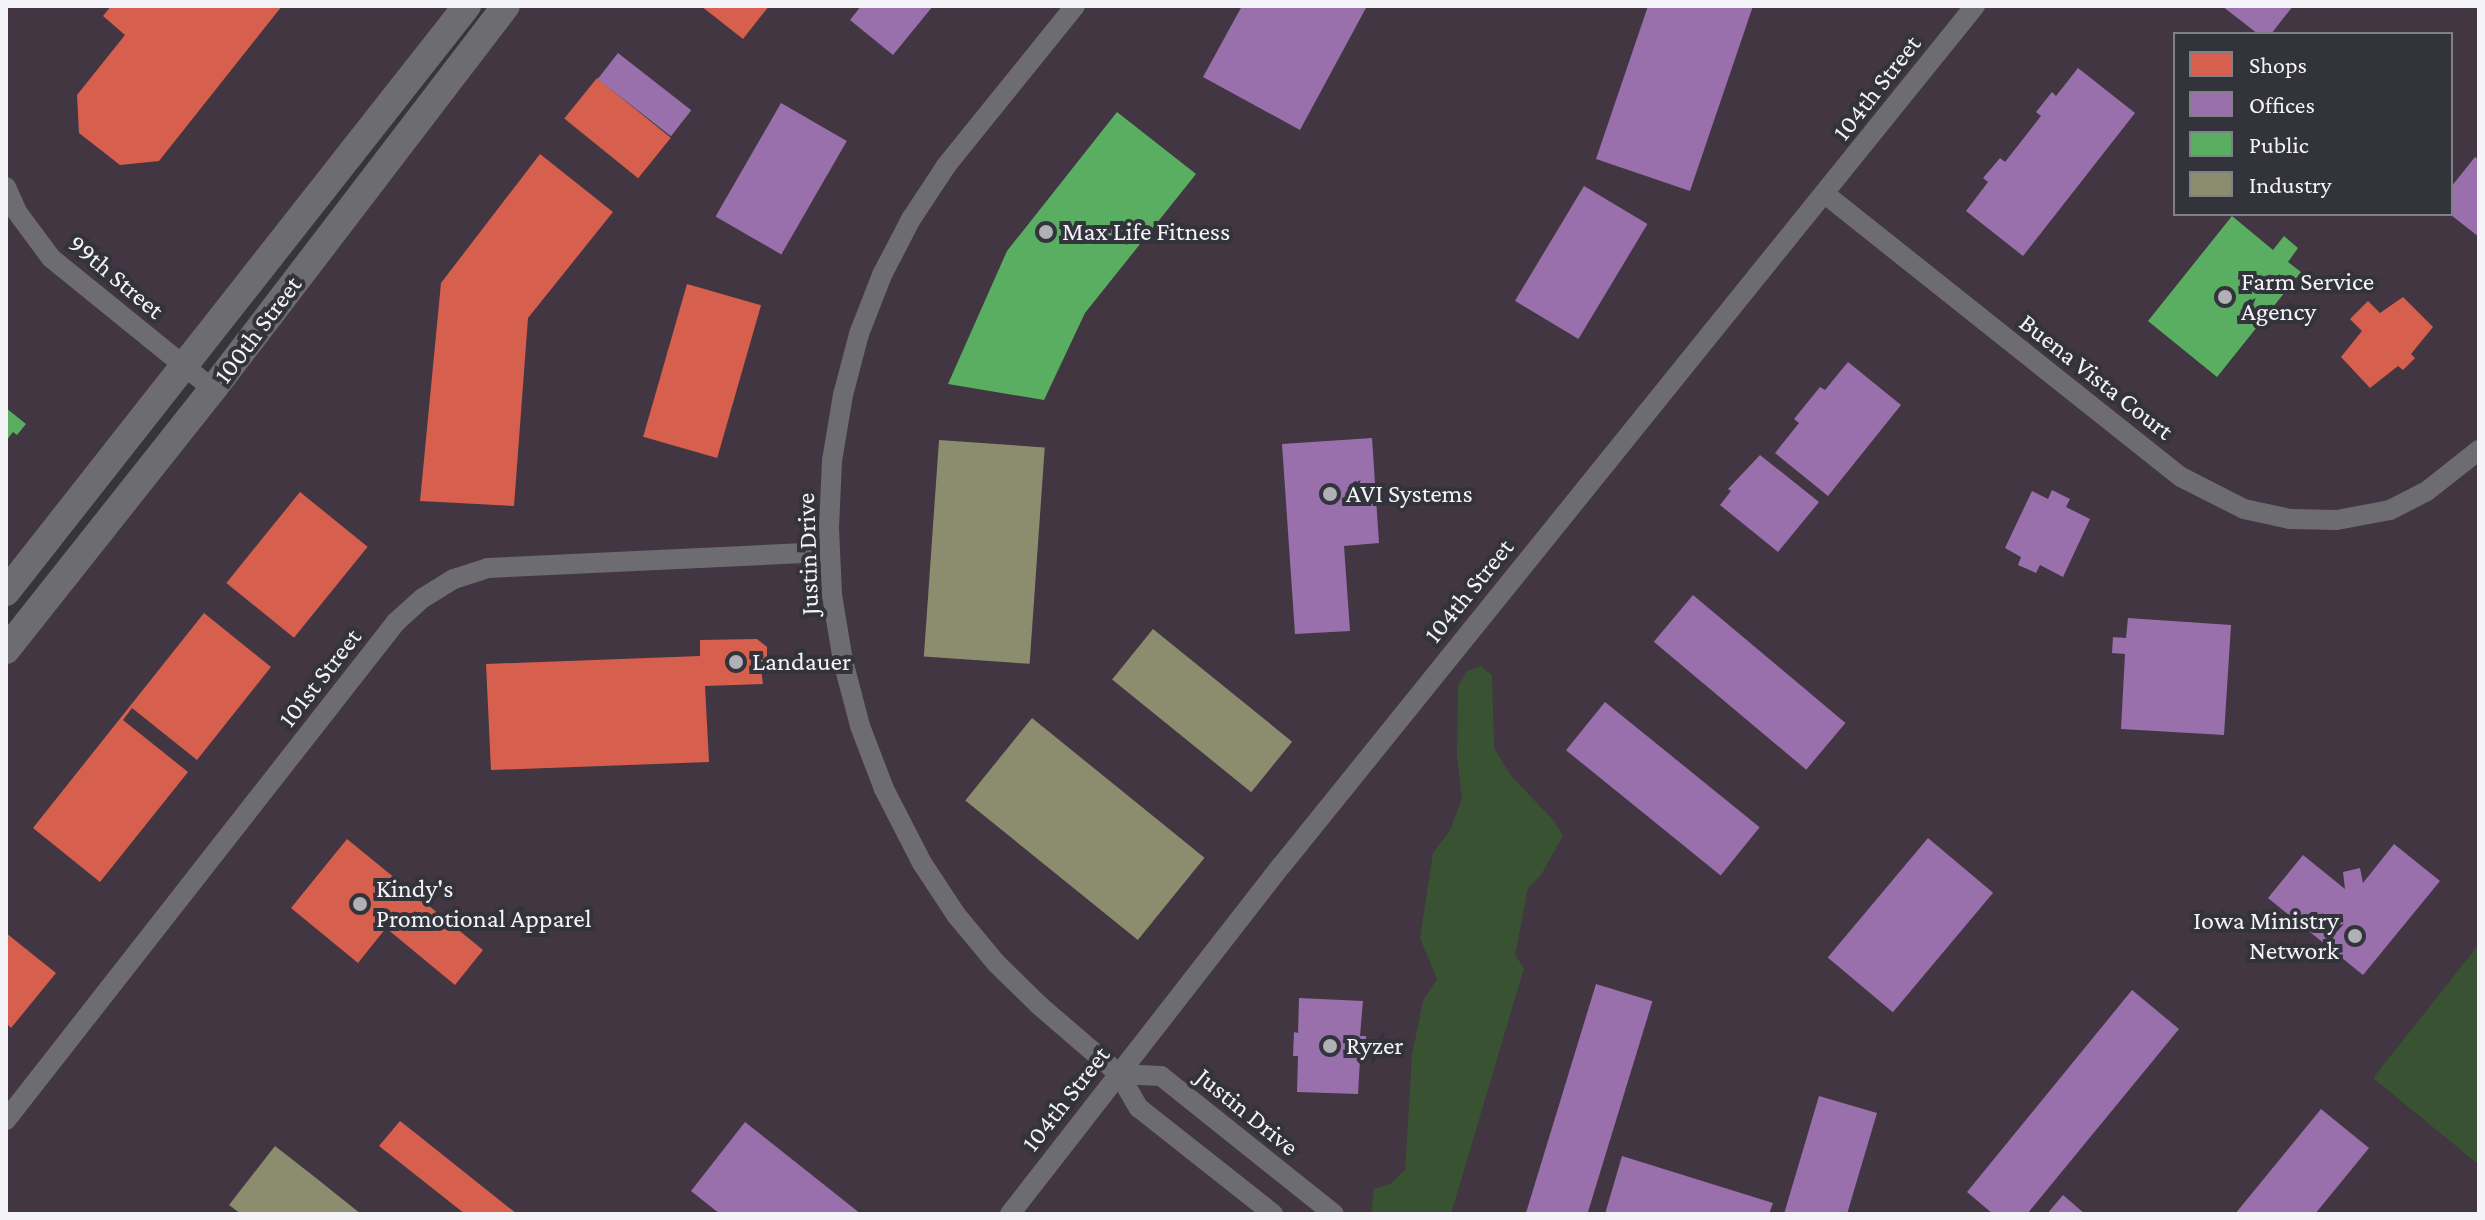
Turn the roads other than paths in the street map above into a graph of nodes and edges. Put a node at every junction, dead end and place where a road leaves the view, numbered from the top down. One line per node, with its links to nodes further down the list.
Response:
1 (467, 6): 7 (main road, 100th Street)
2 (506, 6): 8 (main road, 100th Street)
3 (1075, 6): 10 (street, Justin Drive)
4 (1975, 6): 6 (street, 104th Street)
5 (6, 187): 7 (street, 99th Street)
6 (1825, 194): 9 (street, Buena Vista Court); 13 (street, 104th Street)
7 (184, 367): 8 (street, 99th Street); 11 (main road, 100th Street)
8 (213, 389): 12 (main road, 100th Street)
9 (2479, 450)
10 (830, 552): 13 (street, Justin Drive); 14 (street, 101st Street)
11 (6, 592)
12 (6, 650)
13 (1119, 1074): 15 (street, 104th Street); 16 (street, Justin Drive); 17 (street, Justin Drive)
14 (6, 1120)
15 (1010, 1214)
16 (1273, 1214)
17 (1334, 1214)

